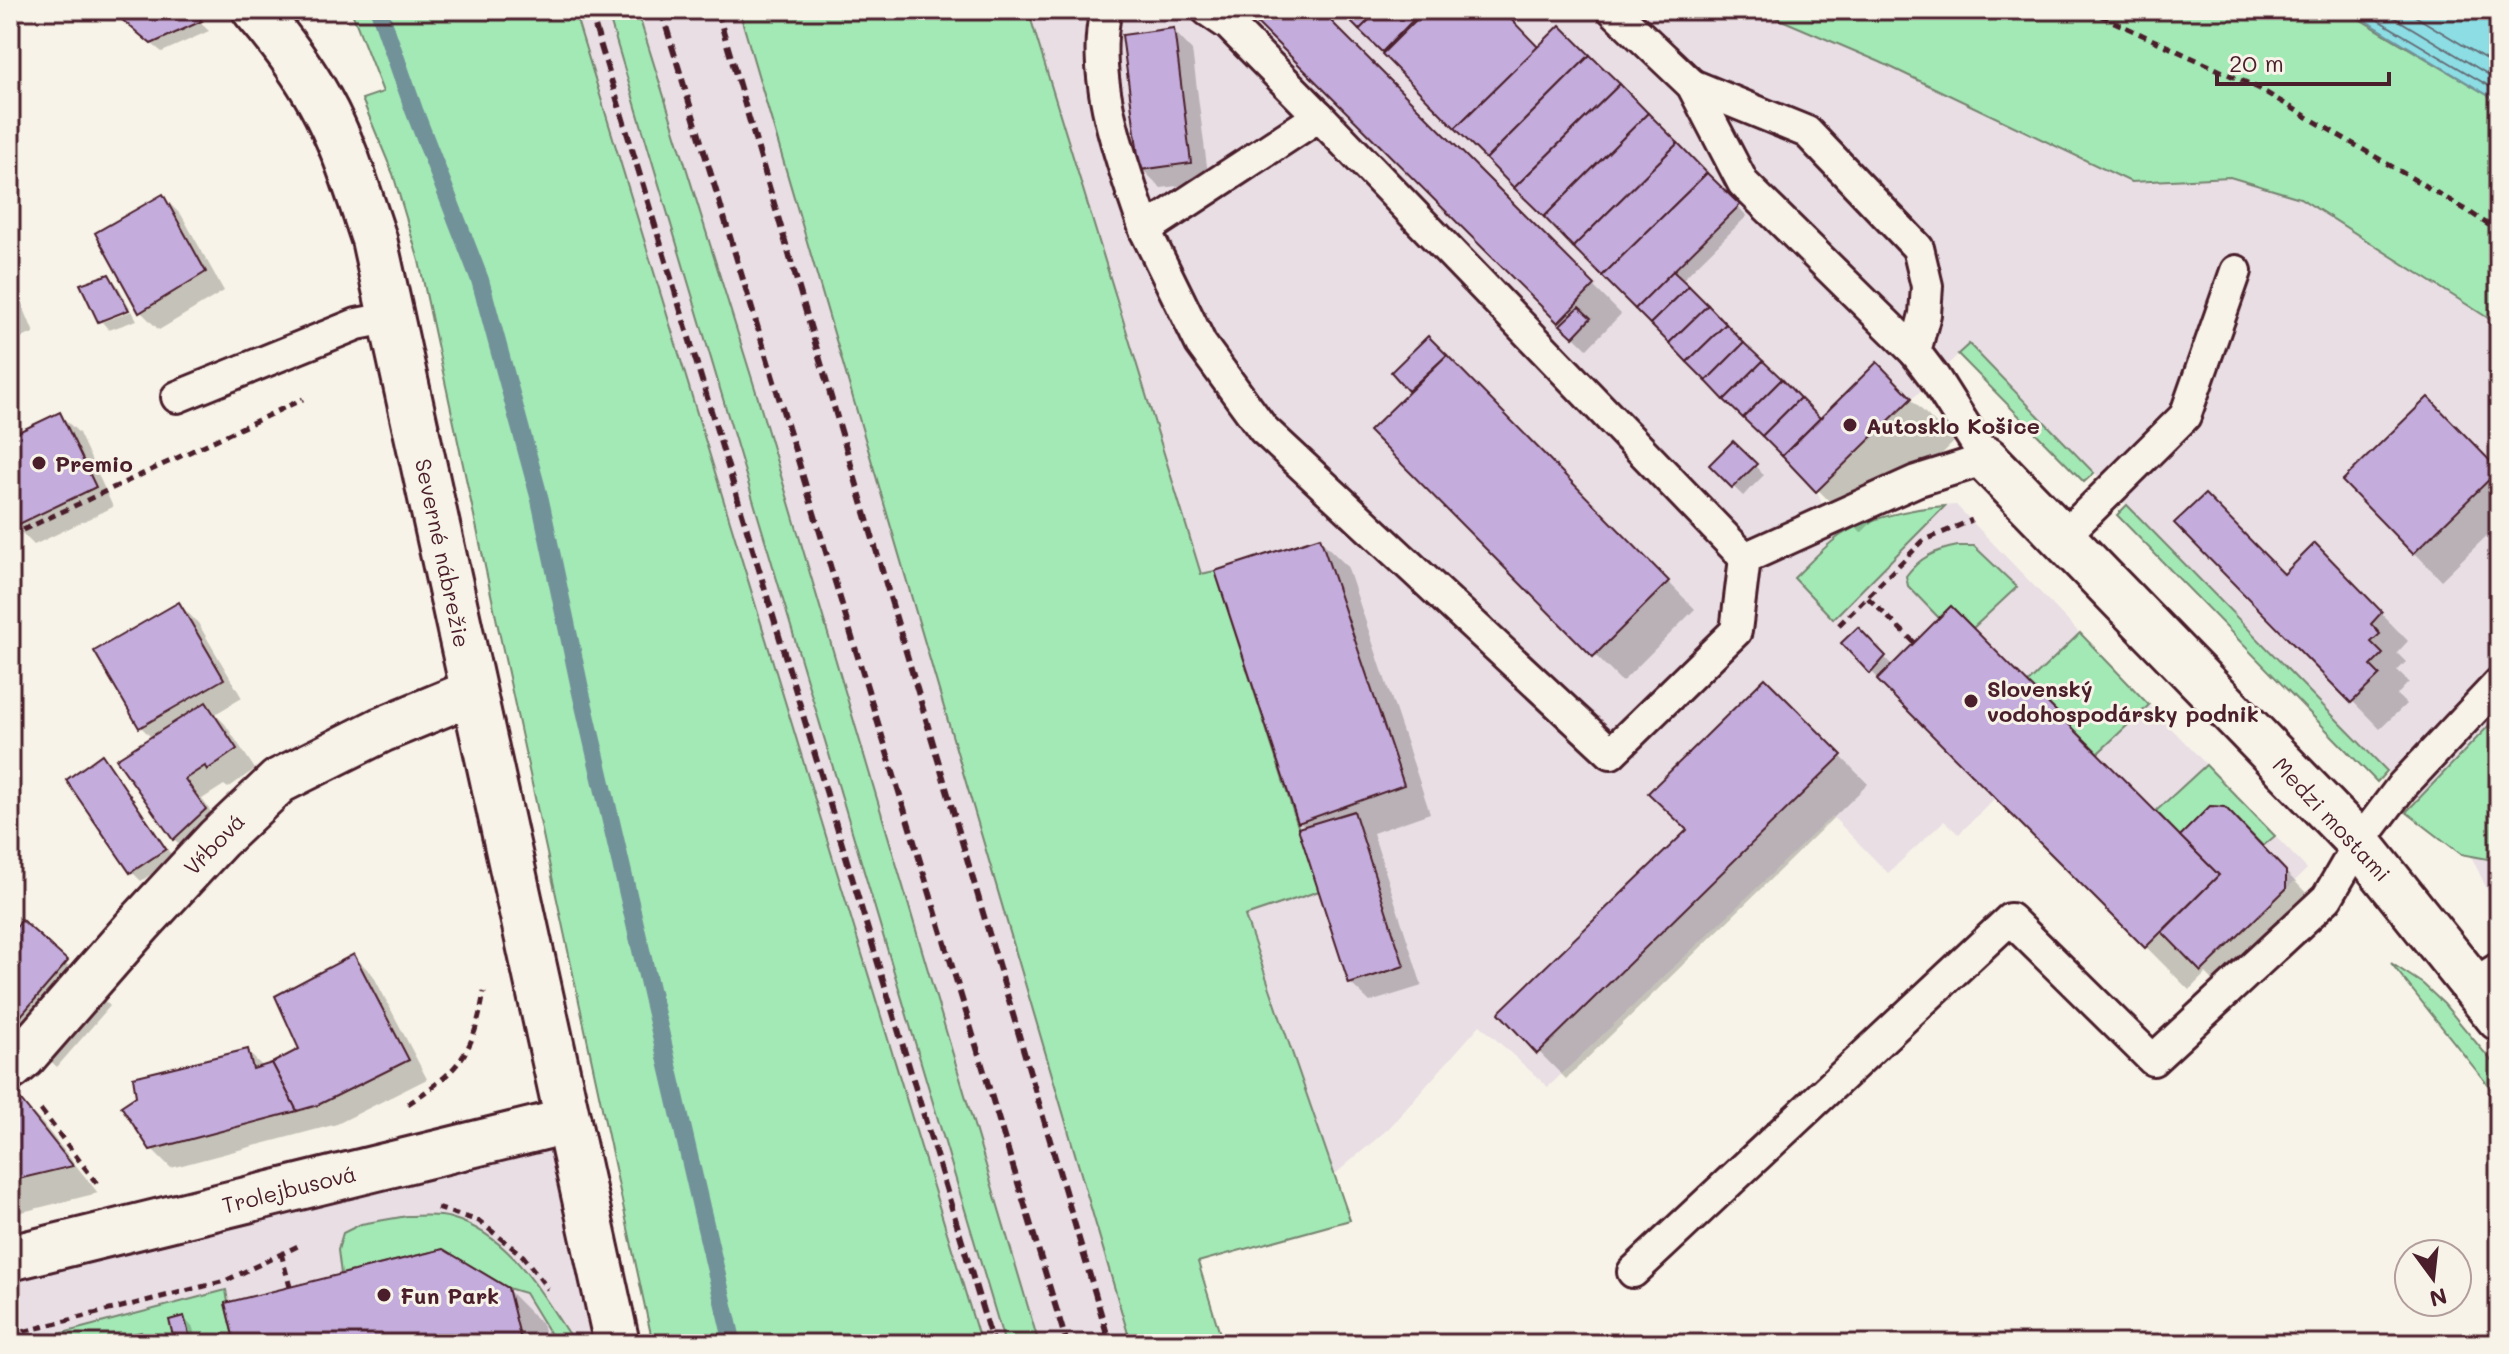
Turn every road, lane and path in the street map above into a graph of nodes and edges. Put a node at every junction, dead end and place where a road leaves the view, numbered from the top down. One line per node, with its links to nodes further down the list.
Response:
1 (255, 10): 11 (street, Severné nábrežie)
2 (1106, 10): 8 (lane)
3 (1207, 10): 7 (lane)
4 (1613, 10): 6 (lane)
5 (2088, 10): 9 (path)
6 (1692, 85): 12 (lane); 12 (lane)
7 (1319, 116): 8 (lane); 19 (lane)
8 (1145, 230): 19 (lane)
9 (2499, 232)
10 (2236, 271): 18 (lane)
11 (393, 317): 14 (lane); 24 (street, Severné nábrežie)
12 (1915, 352): 15 (lane)
13 (309, 396): 17 (path)
14 (177, 397)
15 (1986, 459): 16 (street, Medzi mostami); 19 (lane)
16 (2024, 497): 18 (street, Medzi mostami); 20 (path)
17 (10, 536)
18 (2063, 537): 25 (street, Medzi mostami)
19 (1745, 558)
20 (1868, 598): 21 (path); 22 (path)
21 (1839, 625)
22 (1915, 643)
23 (2499, 683): 25 (lane)
24 (473, 692): 28 (street, Vŕbová); 30 (street, Severné nábrežie)
25 (2359, 843): 26 (street, Medzi mostami); 36 (lane)
26 (2486, 976): 27 (street, Medzi mostami)
27 (2499, 1018)
28 (10, 1068)
29 (37, 1105): 32 (path)
30 (568, 1121): 31 (street, Trolejbusová); 40 (street, Severné nábrežie)
31 (389, 1164): 35 (street, Trolejbusová); 38 (path)
32 (99, 1186)
33 (305, 1242): 34 (path)
34 (281, 1253): 37 (path); 39 (path)
35 (10, 1258)
36 (1633, 1272)
37 (290, 1287)
38 (553, 1297)
39 (10, 1335)
40 (617, 1344)

